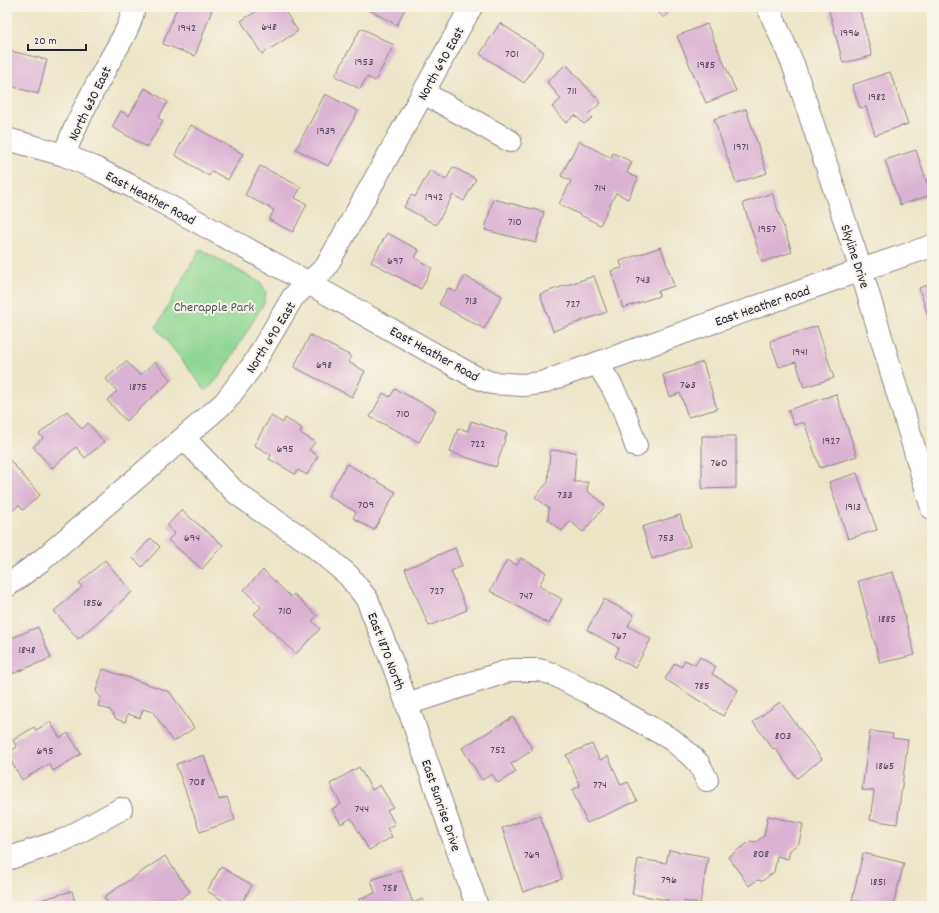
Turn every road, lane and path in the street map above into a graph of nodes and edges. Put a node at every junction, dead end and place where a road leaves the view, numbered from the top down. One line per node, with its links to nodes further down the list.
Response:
1 (134, 7): 7 (street, North 630 East)
2 (471, 7): 4 (street, North 690 East)
3 (768, 7): 9 (street, Skyline Drive)
4 (424, 93): 6 (street); 10 (street, North 690 East)
5 (7, 139): 7 (street, East Heather Road)
6 (510, 141)
7 (64, 155): 10 (street, East Heather Road)
8 (932, 246): 9 (street, East Heather Road)
9 (861, 270): 11 (street, East Heather Road); 14 (street, Skyline Drive)
10 (309, 283): 11 (street, East Heather Road); 12 (street, North 690 East)
11 (596, 363): 13 (street)
12 (184, 438): 15 (street, North 690 East); 16 (street, East 1870 North)
13 (636, 446)
14 (932, 508)
15 (7, 586)
16 (407, 704): 17 (street, East 1870 North); 20 (street, East Sunrise Drive)
17 (707, 780)
18 (121, 809): 19 (street)
19 (7, 859)
20 (477, 906)

